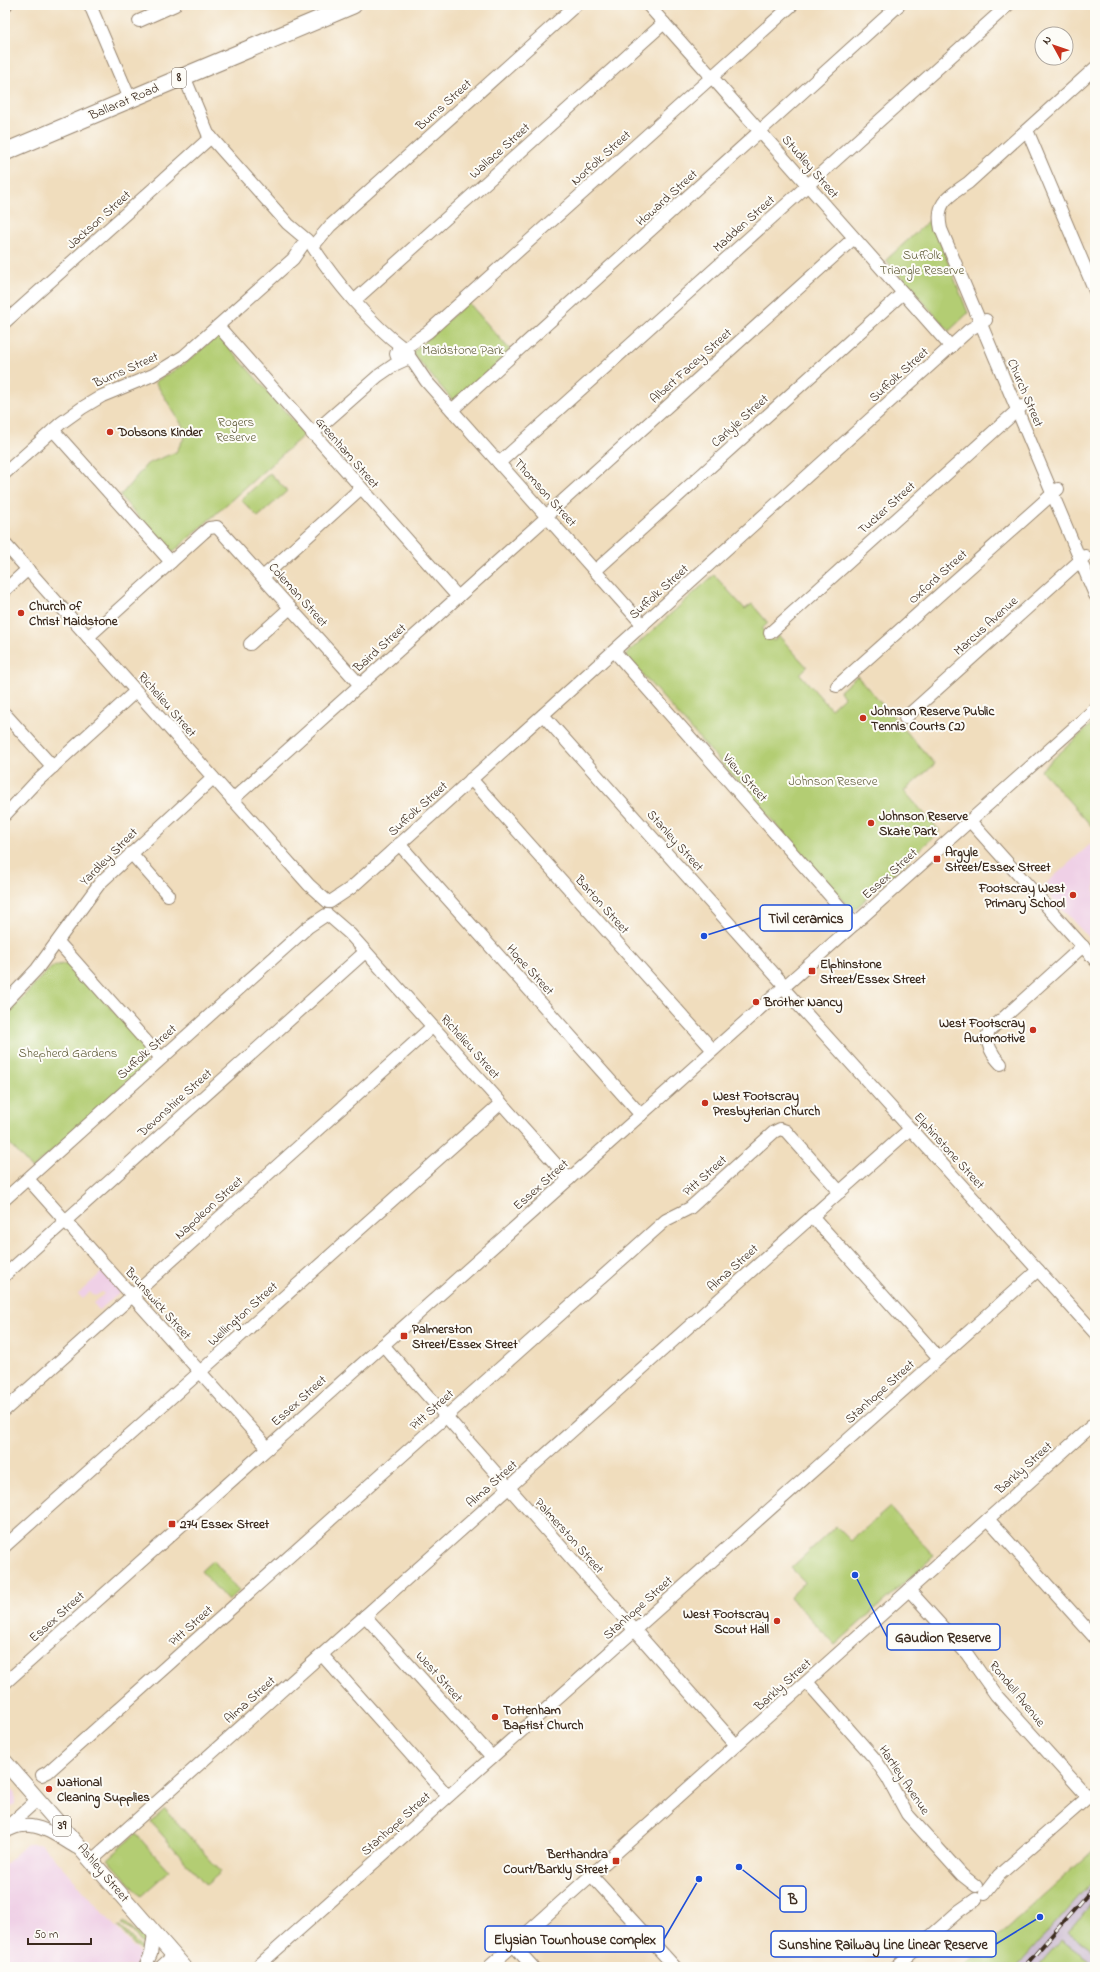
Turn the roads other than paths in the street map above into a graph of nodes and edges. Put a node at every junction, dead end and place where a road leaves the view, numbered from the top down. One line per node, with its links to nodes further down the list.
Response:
1 (90, 5): 16 (street)
2 (175, 5): 11 (street)
3 (353, 5): 14 (highway, Ballarat Road / 8)
4 (576, 5): 23 (street, Burns Street)
5 (648, 5): 12 (street, Studley Street)
6 (774, 5): 10 (street)
7 (792, 5): 10 (street, Norfolk Street)
8 (899, 5): 17 (street, Howard Street)
9 (1008, 5): 21 (street, Madden Street)
10 (782, 14): 15 (street, Norfolk Street)
11 (139, 21)
12 (664, 23): 15 (street, Studley Street); 26 (street, Wallace Street)
13 (1095, 68): 18 (street)
14 (184, 76): 16 (highway, Ballarat Road / 8); 19 (street, Thomson Street)
15 (712, 77): 17 (street, Studley Street); 31 (street, Norfolk Street)
16 (130, 99): 20 (highway, Ballarat Road / 8)
17 (759, 130): 21 (street, Studley Street); 33 (street, Howard Street)
18 (1027, 130): 24 (street); 27 (street, Church Street)
19 (211, 137): 23 (street, Thomson Street); 28 (street, Jackson Street)
20 (5, 152)
21 (808, 185): 22 (street, Studley Street); 36 (street, Madden Street)
22 (854, 238): 25 (street, Studley Street); 40 (street, Albert Facey Street)
23 (307, 246): 26 (street, Thomson Street); 29 (street, Burns Street)
24 (1095, 291)
25 (903, 293): 30 (street, Studley Street); 45 (street, Carlyle Street)
26 (355, 300): 31 (street, Thomson Street)
27 (983, 321): 30 (street, Suffolk Street); 32 (street, Church Street)
28 (5, 322)
29 (218, 326): 34 (street, Burns Street); 35 (street, Greenham Street)
30 (951, 347): 52 (street, Suffolk Street)
31 (403, 354): 33 (street, Thomson Street); 35 (street, Norfolk Street)
32 (1020, 407): 39 (street, Church Street); 53 (street, Tucker Street)
33 (452, 410): 36 (street, Thomson Street)
34 (53, 430): 37 (street, Burns Street); 43 (street)
35 (312, 434): 38 (street, Greenham Street)
36 (499, 463): 40 (street, Thomson Street)
37 (5, 473)
38 (360, 489): 46 (street); 50 (street, Greenham Street)
39 (1055, 491): 42 (street, Church Street); 58 (street, Oxford Street)
40 (546, 516): 45 (street, Thomson Street); 50 (street, Baird Street)
41 (5, 544): 44 (street, Richelieu Street)
42 (1083, 558): 47 (street, Church Street); 49 (street, Church Street); 63 (street, Marcus Avenue)
43 (171, 562): 46 (street, Coleman Street); 54 (street)
44 (28, 569): 48 (street); 54 (street, Richelieu Street)
45 (595, 570): 52 (street, Thomson Street)
46 (263, 576): 51 (street, Coleman Street)
47 (1095, 576)
48 (5, 590)
49 (1095, 595)
50 (458, 597): 57 (street, Baird Street)
51 (290, 608): 55 (street); 57 (street, Coleman Street)
52 (643, 625): 56 (street, Suffolk Street)
53 (770, 633)
54 (88, 637): 59 (street, Richelieu Street)
55 (250, 644)
56 (614, 651): 62 (street, Suffolk Street); 74 (street, View Street)
57 (360, 685): 67 (street, Baird Street)
58 (837, 686)
59 (136, 691): 64 (street); 65 (street, Richelieu Street)
60 (1095, 709): 69 (street, Essex Street)
61 (5, 714): 64 (street)
62 (543, 715): 66 (street, Suffolk Street); 79 (street, Stanley Street)
63 (905, 718)
64 (53, 767): 68 (street)
65 (213, 778): 67 (street, Richelieu Street); 71 (street, Yardley Street)
66 (472, 779): 70 (street, Suffolk Street); 82 (street, Barton Street)
67 (232, 800): 73 (street, Richelieu Street)
68 (5, 815)
69 (970, 821): 74 (street, Essex Street); 76 (street)
70 (399, 844): 73 (street, Suffolk Street); 86 (street, Hope Street)
71 (131, 853): 72 (street); 75 (street, Yardley Street)
72 (168, 895)
73 (328, 909): 77 (street, Richelieu Street); 83 (street, Suffolk Street)
74 (855, 924): 79 (street, Essex Street)
75 (58, 942): 80 (street, Yardley Street); 83 (street)
76 (1082, 946): 78 (street); 84 (street)
77 (365, 952): 81 (street, Richelieu Street); 93 (street, Devonshire Street)
78 (1095, 960)
79 (784, 987): 82 (street, Essex Street); 87 (street, Elphinstone Street)
80 (5, 1003)
81 (432, 1026): 85 (street, Richelieu Street); 96 (street, Napoleon Street)
82 (713, 1050): 86 (street, Essex Street)
83 (161, 1058): 88 (street, Suffolk Street)
84 (1001, 1064)
85 (501, 1103): 89 (street, Richelieu Street); 100 (street, Wellington Street)
86 (641, 1114): 89 (street, Essex Street)
87 (910, 1129): 90 (street, Alma Street); 94 (street, Elphinstone Street)
88 (28, 1179): 91 (street, Suffolk Street); 93 (street, Brunswick Street)
89 (569, 1179): 98 (street, Essex Street)
90 (840, 1192): 92 (street, Alma Street); 102 (street, Pitt Street)
91 (5, 1200)
92 (812, 1216): 99 (street); 105 (street, Alma Street)
93 (66, 1220): 95 (street, Devonshire Street); 96 (street, Brunswick Street)
94 (1038, 1270): 97 (street, Elphinstone Street); 99 (street, Stanhope Street)
95 (5, 1275)
96 (132, 1296): 100 (street, Brunswick Street); 101 (street, Napoleon Street)
97 (1095, 1333)
98 (383, 1344): 102 (street, Palmerston Street); 104 (street, Essex Street)
99 (939, 1358): 110 (street, Stanhope Street)
100 (200, 1372): 104 (street, Brunswick Street); 107 (street, Wellington Street)
101 (5, 1410)
102 (447, 1416): 105 (street, Palmerston Street); 118 (street, Pitt Street)
103 (1095, 1423): 106 (street, Barkly Street)
104 (268, 1448): 114 (street, Essex Street)
105 (509, 1488): 109 (street, Alma Street); 110 (street, Palmerston Street)
106 (988, 1519): 108 (street, Barkly Street); 111 (street)
107 (5, 1546)
108 (909, 1590): 113 (street, Barkly Street); 119 (street, Rondell Avenue)
109 (365, 1616): 112 (street, Alma Street); 116 (street, West Street)
110 (635, 1631): 115 (street, Palmerston Street); 116 (street, Stanhope Street)
111 (1095, 1638)
112 (322, 1655): 120 (street); 123 (street, Alma Street)
113 (807, 1682): 115 (street, Barkly Street); 125 (street, Hartley Avenue)
114 (5, 1683)
115 (736, 1745): 124 (street, Barkly Street)
116 (492, 1757): 120 (street, Stanhope Street)
117 (5, 1762): 121 (main road, Ashley Street / 39)
118 (42, 1775)
119 (1091, 1794): 125 (street)
120 (448, 1796): 132 (street, Stanhope Street)
121 (38, 1799): 122 (street); 123 (main road, Ashley Street / 39)
122 (5, 1830): 123 (street)
123 (88, 1856): 126 (main road, Ashley Street / 39)
124 (591, 1875): 127 (street, Barkly Street); 135 (street)
125 (977, 1892): 136 (street)
126 (154, 1933): 128 (main road, Ashley Street / 39); 129 (street)
127 (513, 1945): 133 (street, Barkly Street); 134 (street)
128 (174, 1955): 130 (street); 131 (main road, Ashley Street / 39)
129 (146, 1967)
130 (161, 1967)
131 (184, 1967)
132 (257, 1967)
133 (489, 1967)
134 (533, 1967)
135 (675, 1967)
136 (896, 1967)

